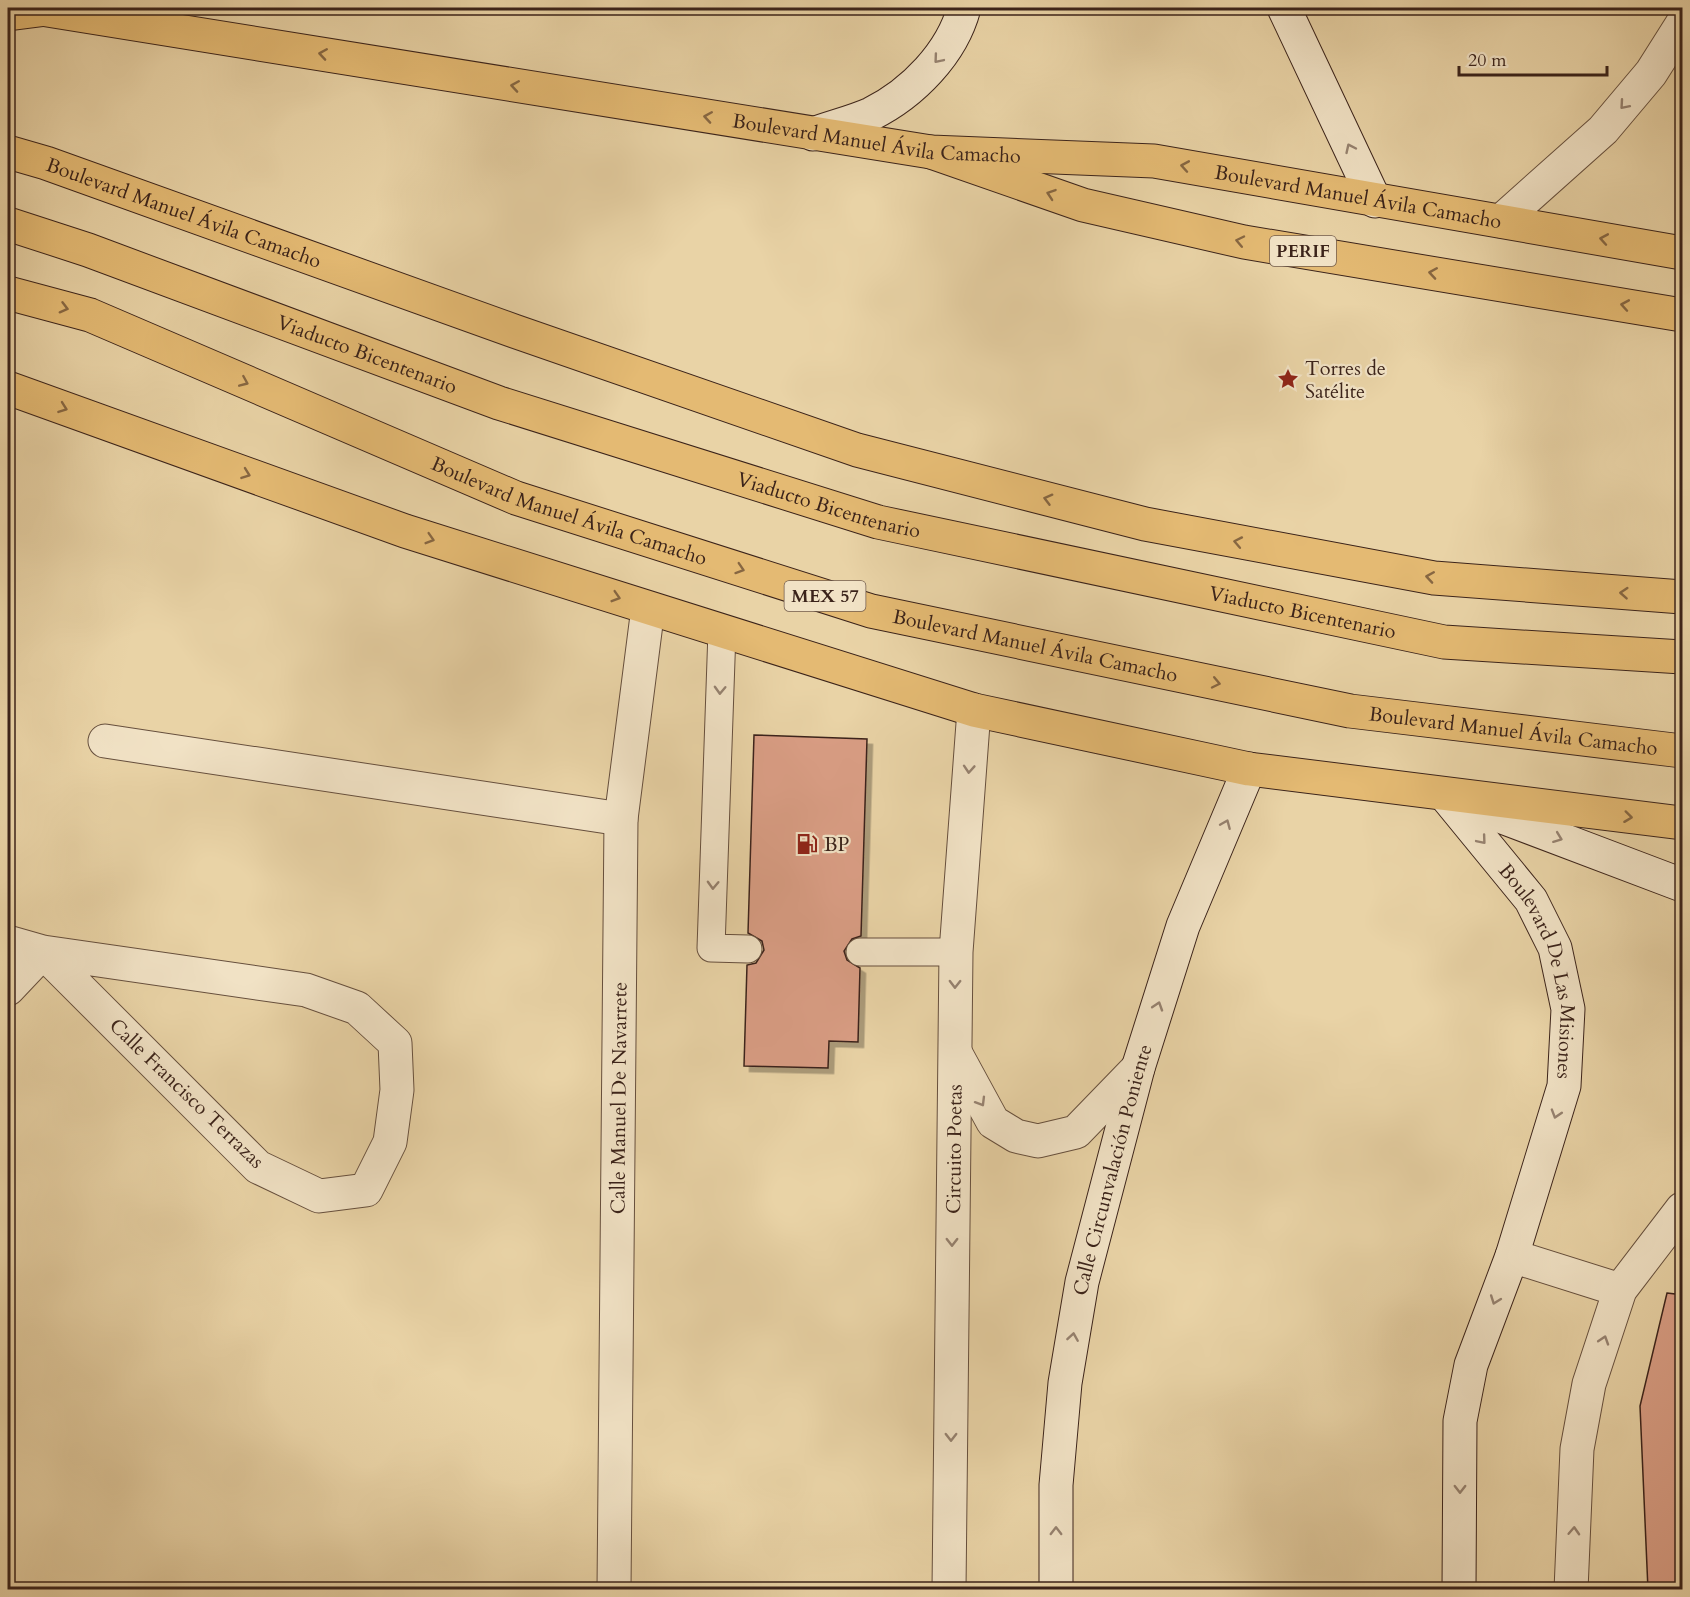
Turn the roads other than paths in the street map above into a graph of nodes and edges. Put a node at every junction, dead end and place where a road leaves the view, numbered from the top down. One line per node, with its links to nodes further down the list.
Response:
1 (41, 8): 4 (main road, Boulevard Manuel Ávila Camacho); 6 (main road, Boulevard Manuel Ávila Camacho, one-way to 1)
2 (964, 8): 6 (street, one-way to 6)
3 (1284, 8): 9 (street, one-way to 3)
4 (8, 14)
5 (1683, 24): 10 (street, one-way to 10)
6 (813, 134): 8 (main road, Boulevard Manuel Ávila Camacho)
7 (8, 152): 16 (main road, Boulevard Manuel Ávila Camacho, one-way to 7)
8 (931, 152): 9 (main road, Boulevard Manuel Ávila Camacho, one-way to 8); 14 (main road, PERIF, one-way to 8)
9 (1375, 201): 10 (main road, Boulevard Manuel Ávila Camacho)
10 (1501, 221): 12 (main road, Boulevard Manuel Ávila Camacho, one-way to 10)
11 (8, 224): 19 (main road, Viaducto Bicentenario)
12 (1681, 252)
13 (8, 293): 22 (main road, Boulevard Manuel Ávila Camacho / MEX 57, one-way to 22)
14 (1683, 315)
15 (8, 388): 17 (main road, one-way to 17)
16 (1683, 597)
17 (648, 608): 18 (main road); 25 (street, Calle Manuel De Navarrete)
18 (722, 631): 20 (main road); 29 (lane, one-way to 29)
19 (1683, 657)
20 (974, 710): 23 (main road); 32 (street, Circuito Poetas, one-way to 32)
21 (105, 741): 25 (street)
22 (1683, 751)
23 (1249, 769): 24 (main road); 35 (street, Calle Circunvalación Poniente, one-way to 23)
24 (1445, 795): 26 (main road, one-way to 26); 27 (street, one-way to 27); 37 (street, Boulevard De Las Misiones, one-way to 37)
25 (621, 819): 39 (street, Calle Manuel De Navarrete)
26 (1683, 823)
27 (1683, 885)
28 (8, 942): 30 (street, Calle Francisco Terrazas)
29 (748, 949)
30 (43, 952): 30 (street, Calle Francisco Terrazas); 33 (street)
31 (860, 952): 32 (lane)
32 (956, 952): 34 (street, Circuito Poetas, one-way to 34)
33 (8, 989)
34 (954, 1050): 35 (street, one-way to 35); 40 (street, Circuito Poetas, one-way to 40)
35 (1138, 1068): 41 (street, Calle Circunvalación Poniente, one-way to 35)
36 (1683, 1209): 38 (street)
37 (1512, 1256): 38 (street); 42 (street, Boulevard De Las Misiones, one-way to 42)
38 (1620, 1290): 43 (street, one-way to 38)
39 (614, 1590)
40 (949, 1590)
41 (1056, 1590)
42 (1459, 1590)
43 (1571, 1590)

